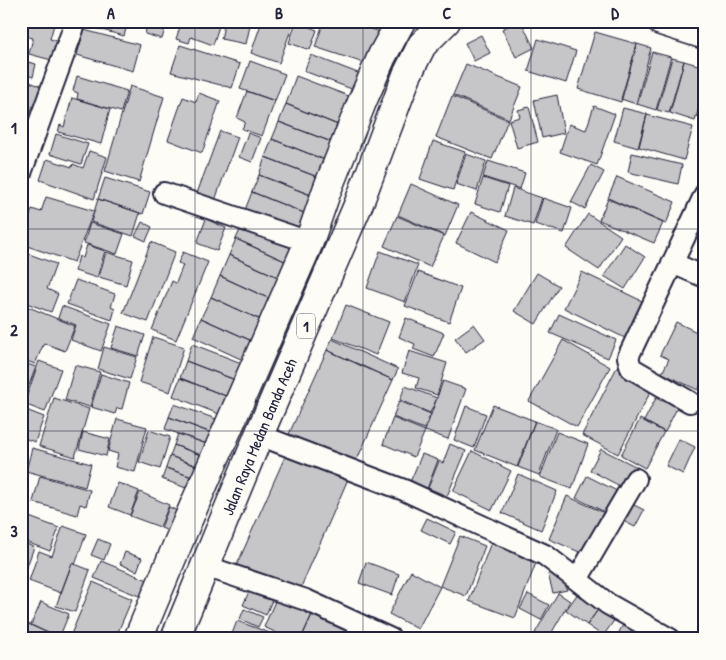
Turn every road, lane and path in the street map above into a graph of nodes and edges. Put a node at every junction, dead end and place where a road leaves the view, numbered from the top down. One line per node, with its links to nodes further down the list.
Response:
1 (76, 21): 6 (street)
2 (401, 21): 9 (main road, Jalan Raya Medan Banda Aceh / 1)
3 (446, 21): 13 (main road, Jalan Raya Medan Banda Aceh / 1)
4 (674, 23): 5 (main road)
5 (705, 36)
6 (21, 173)
7 (164, 193): 9 (street)
8 (705, 194): 10 (street)
9 (309, 242): 17 (main road, Jalan Raya Medan Banda Aceh / 1)
10 (672, 263): 11 (street); 12 (street)
11 (705, 278)
12 (690, 402)
13 (259, 434): 15 (main road, Jalan Raya Medan Banda Aceh / 1); 16 (street)
14 (636, 479): 16 (street)
15 (205, 566): 18 (main road, Jalan Raya Medan Banda Aceh / 1); 19 (street)
16 (578, 578): 20 (street)
17 (138, 639)
18 (175, 639)
19 (391, 639)
20 (670, 639)

